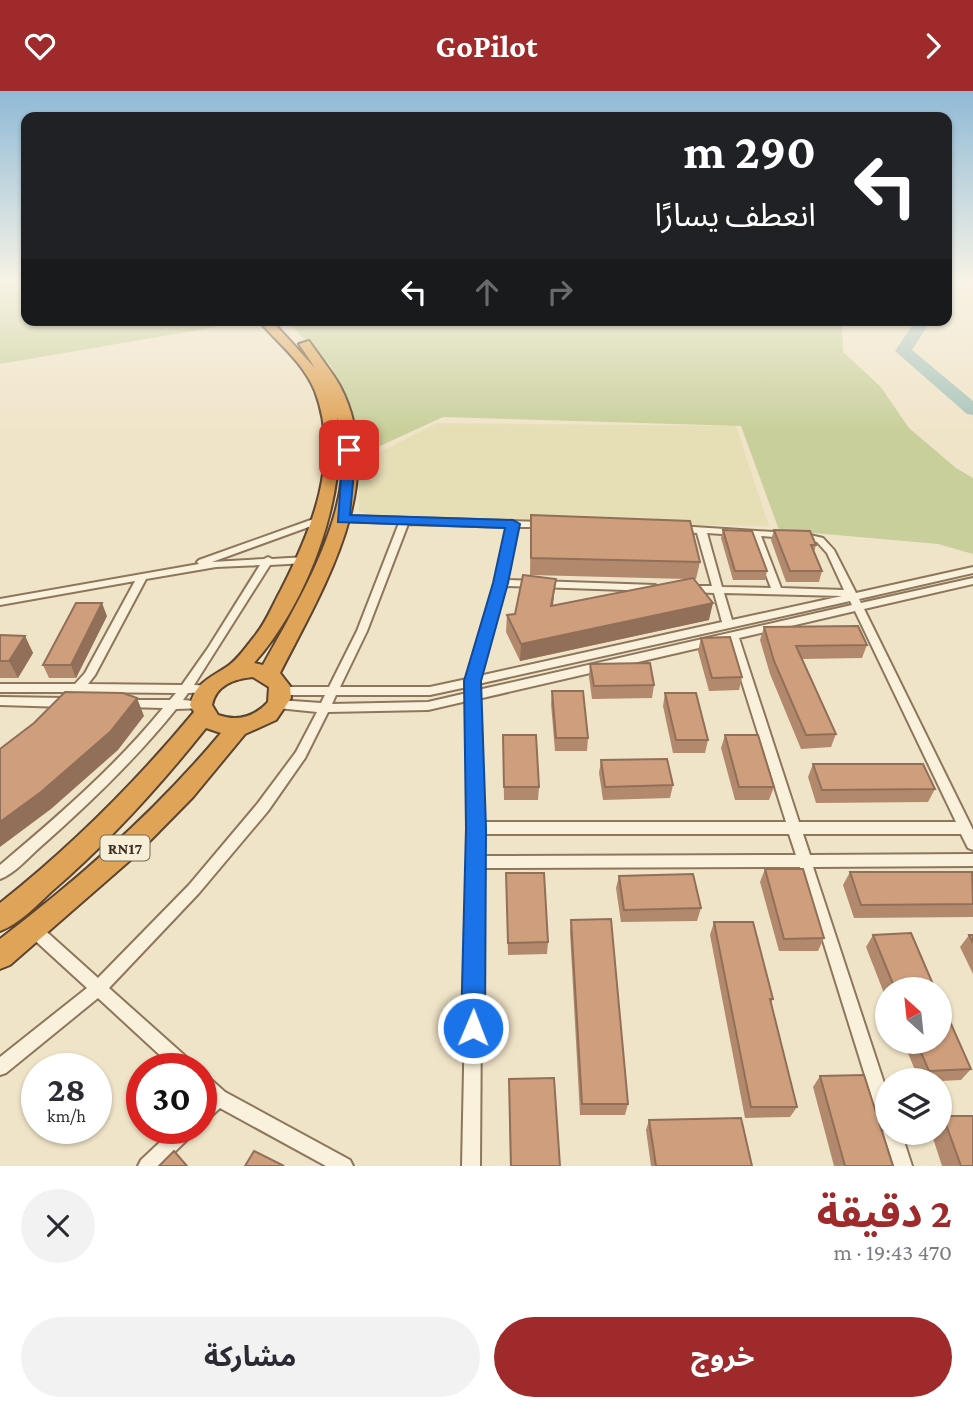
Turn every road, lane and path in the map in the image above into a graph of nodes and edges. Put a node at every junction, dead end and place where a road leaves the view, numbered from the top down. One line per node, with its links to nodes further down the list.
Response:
1 (274, 331): 3 (highway, RN17)
2 (291, 331): 4 (highway, RN17)
3 (323, 519): 12 (highway, RN17); 14 (street)
4 (343, 519): 5 (street); 30 (highway, RN17)
5 (404, 521): 6 (street); 31 (street)
6 (513, 524): 7 (street); 17 (street)
7 (553, 526)
8 (660, 529): 9 (street)
9 (701, 530): 10 (street); 20 (street)
10 (755, 533): 21 (street); 22 (street)
11 (268, 560): 12 (street); 14 (street); 29 (street)
12 (306, 560): 25 (highway, RN17)
13 (973, 570): 22 (street)
14 (180, 571): 15 (street)
15 (142, 577): 23 (street); 28 (street)
16 (973, 581): 22 (street)
17 (501, 583): 18 (street); 26 (street)
18 (664, 588)
19 (677, 589): 20 (street)
20 (718, 590): 21 (street); 24 (street)
21 (777, 591): 22 (street)
22 (855, 600): 24 (street); 44 (street)
23 (0, 602)
24 (731, 631): 26 (street); 32 (street); 42 (street)
25 (234, 672): 30 (highway); 37 (highway, RN17)
26 (472, 681): 31 (street); 32 (street)
27 (0, 688): 28 (street)
28 (79, 689): 29 (street); 34 (street)
29 (184, 689): 37 (street); 38 (street)
30 (276, 690): 31 (street); 39 (street); 41 (highway, RN17)
31 (331, 693): 39 (street)
32 (471, 697): 39 (street); 43 (street)
33 (0, 701): 34 (street)
34 (68, 701): 35 (street); 40 (street)
35 (81, 702)
36 (107, 703): 38 (street)
37 (204, 703): 38 (street); 41 (highway); 50 (highway, RN17)
38 (173, 705): 49 (street)
39 (324, 708): 53 (street)
40 (54, 714)
41 (238, 727): 51 (highway, RN17)
42 (796, 827): 43 (street); 44 (street); 47 (street)
43 (476, 828): 48 (street)
44 (965, 828): 45 (street)
45 (973, 844)
46 (973, 860): 47 (street)
47 (807, 861): 48 (street); 56 (street)
48 (476, 862): 62 (street)
49 (0, 873)
50 (0, 919)
51 (34, 930): 52 (highway, RN17); 53 (street)
52 (0, 956)
53 (97, 989): 54 (street); 55 (street)
54 (169, 1053)
55 (0, 1067)
56 (875, 1079)
57 (219, 1098): 61 (street)
58 (170, 1144): 60 (street)
59 (896, 1145): 63 (street)
60 (146, 1166)
61 (344, 1166)
62 (471, 1166)
63 (903, 1166)

